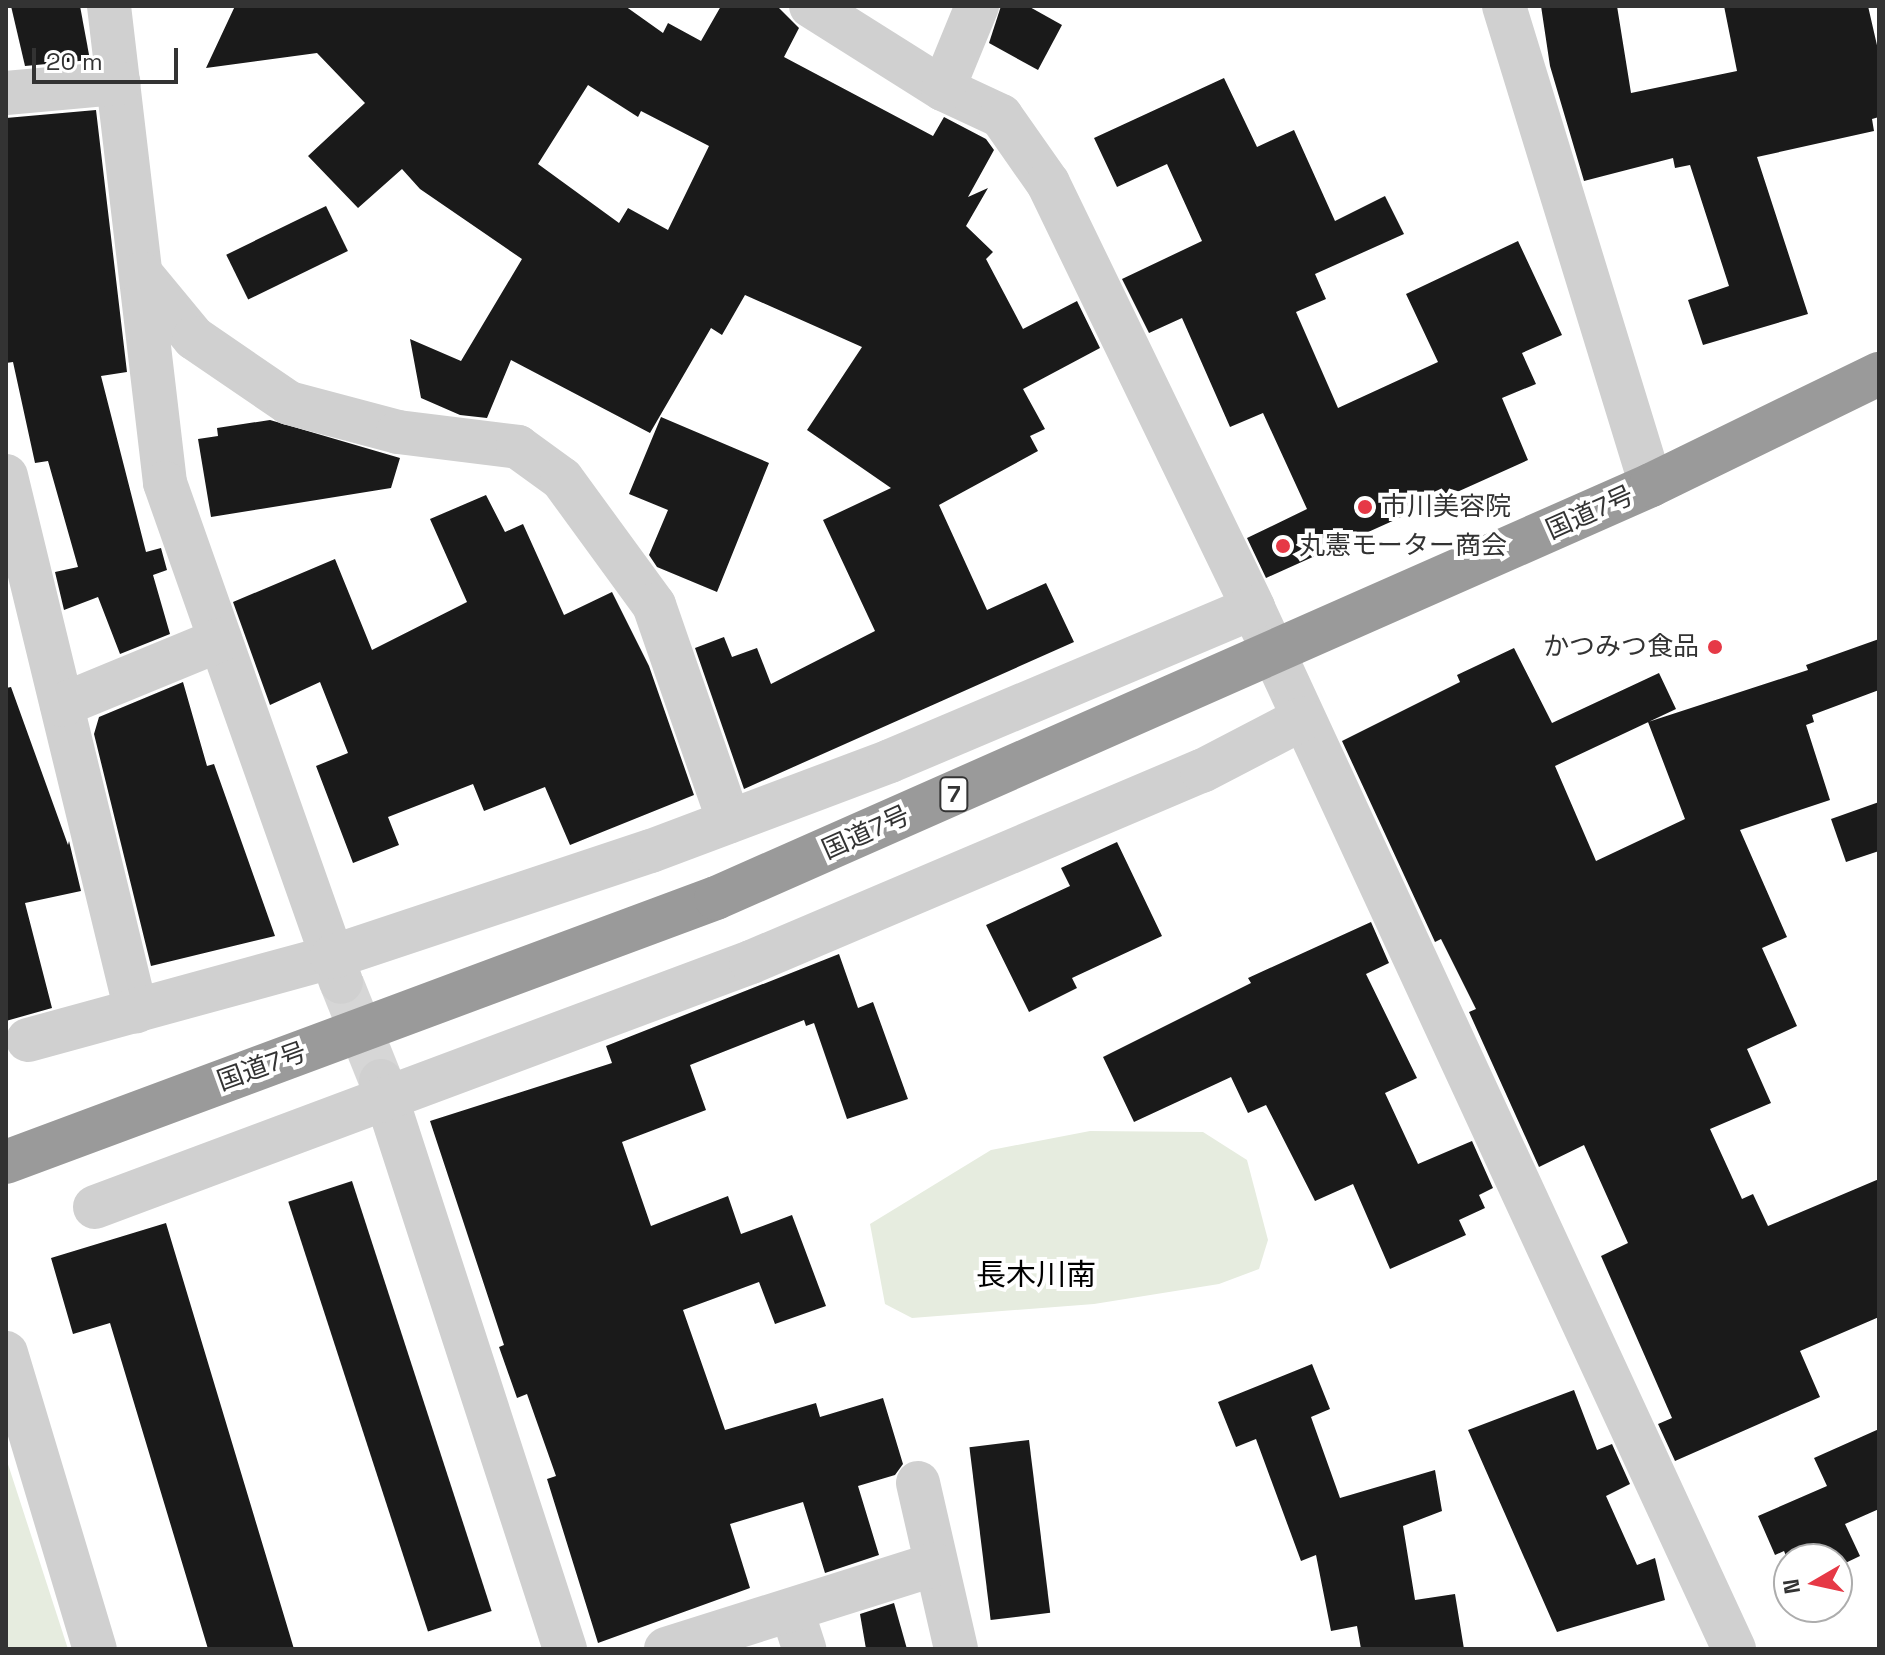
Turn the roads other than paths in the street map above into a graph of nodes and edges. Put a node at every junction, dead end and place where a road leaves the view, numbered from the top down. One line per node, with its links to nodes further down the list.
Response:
1 (109, 6): 5 (street)
2 (811, 6): 6 (street)
3 (977, 6): 6 (street)
4 (1504, 6): 11 (street)
5 (119, 83): 7 (street); 8 (street)
6 (943, 89): 12 (street)
7 (6, 93)
8 (141, 274): 13 (street); 17 (street)
9 (1879, 374): 11 (highway, 国道7号 / 7)
10 (6, 476): 15 (street)
11 (1651, 485): 14 (highway, 国道7号 / 7)
12 (1253, 608): 14 (street); 17 (street)
13 (220, 640): 15 (street); 18 (street)
14 (1275, 654): 16 (street); 22 (highway, 国道7号 / 7)
15 (62, 705): 19 (street)
16 (1302, 719): 21 (street); 32 (street)
17 (729, 821): 18 (street)
18 (337, 970): 19 (street)
19 (136, 1011): 20 (street)
20 (28, 1040)
21 (384, 1091): 23 (street); 29 (street)
22 (6, 1162)
23 (95, 1207)
24 (6, 1353): 28 (street)
25 (918, 1483): 26 (street)
26 (935, 1564): 27 (street); 31 (street)
27 (798, 1630): 30 (street)
28 (95, 1649)
29 (565, 1649)
30 (666, 1649)
31 (956, 1649)
32 (1734, 1649)

